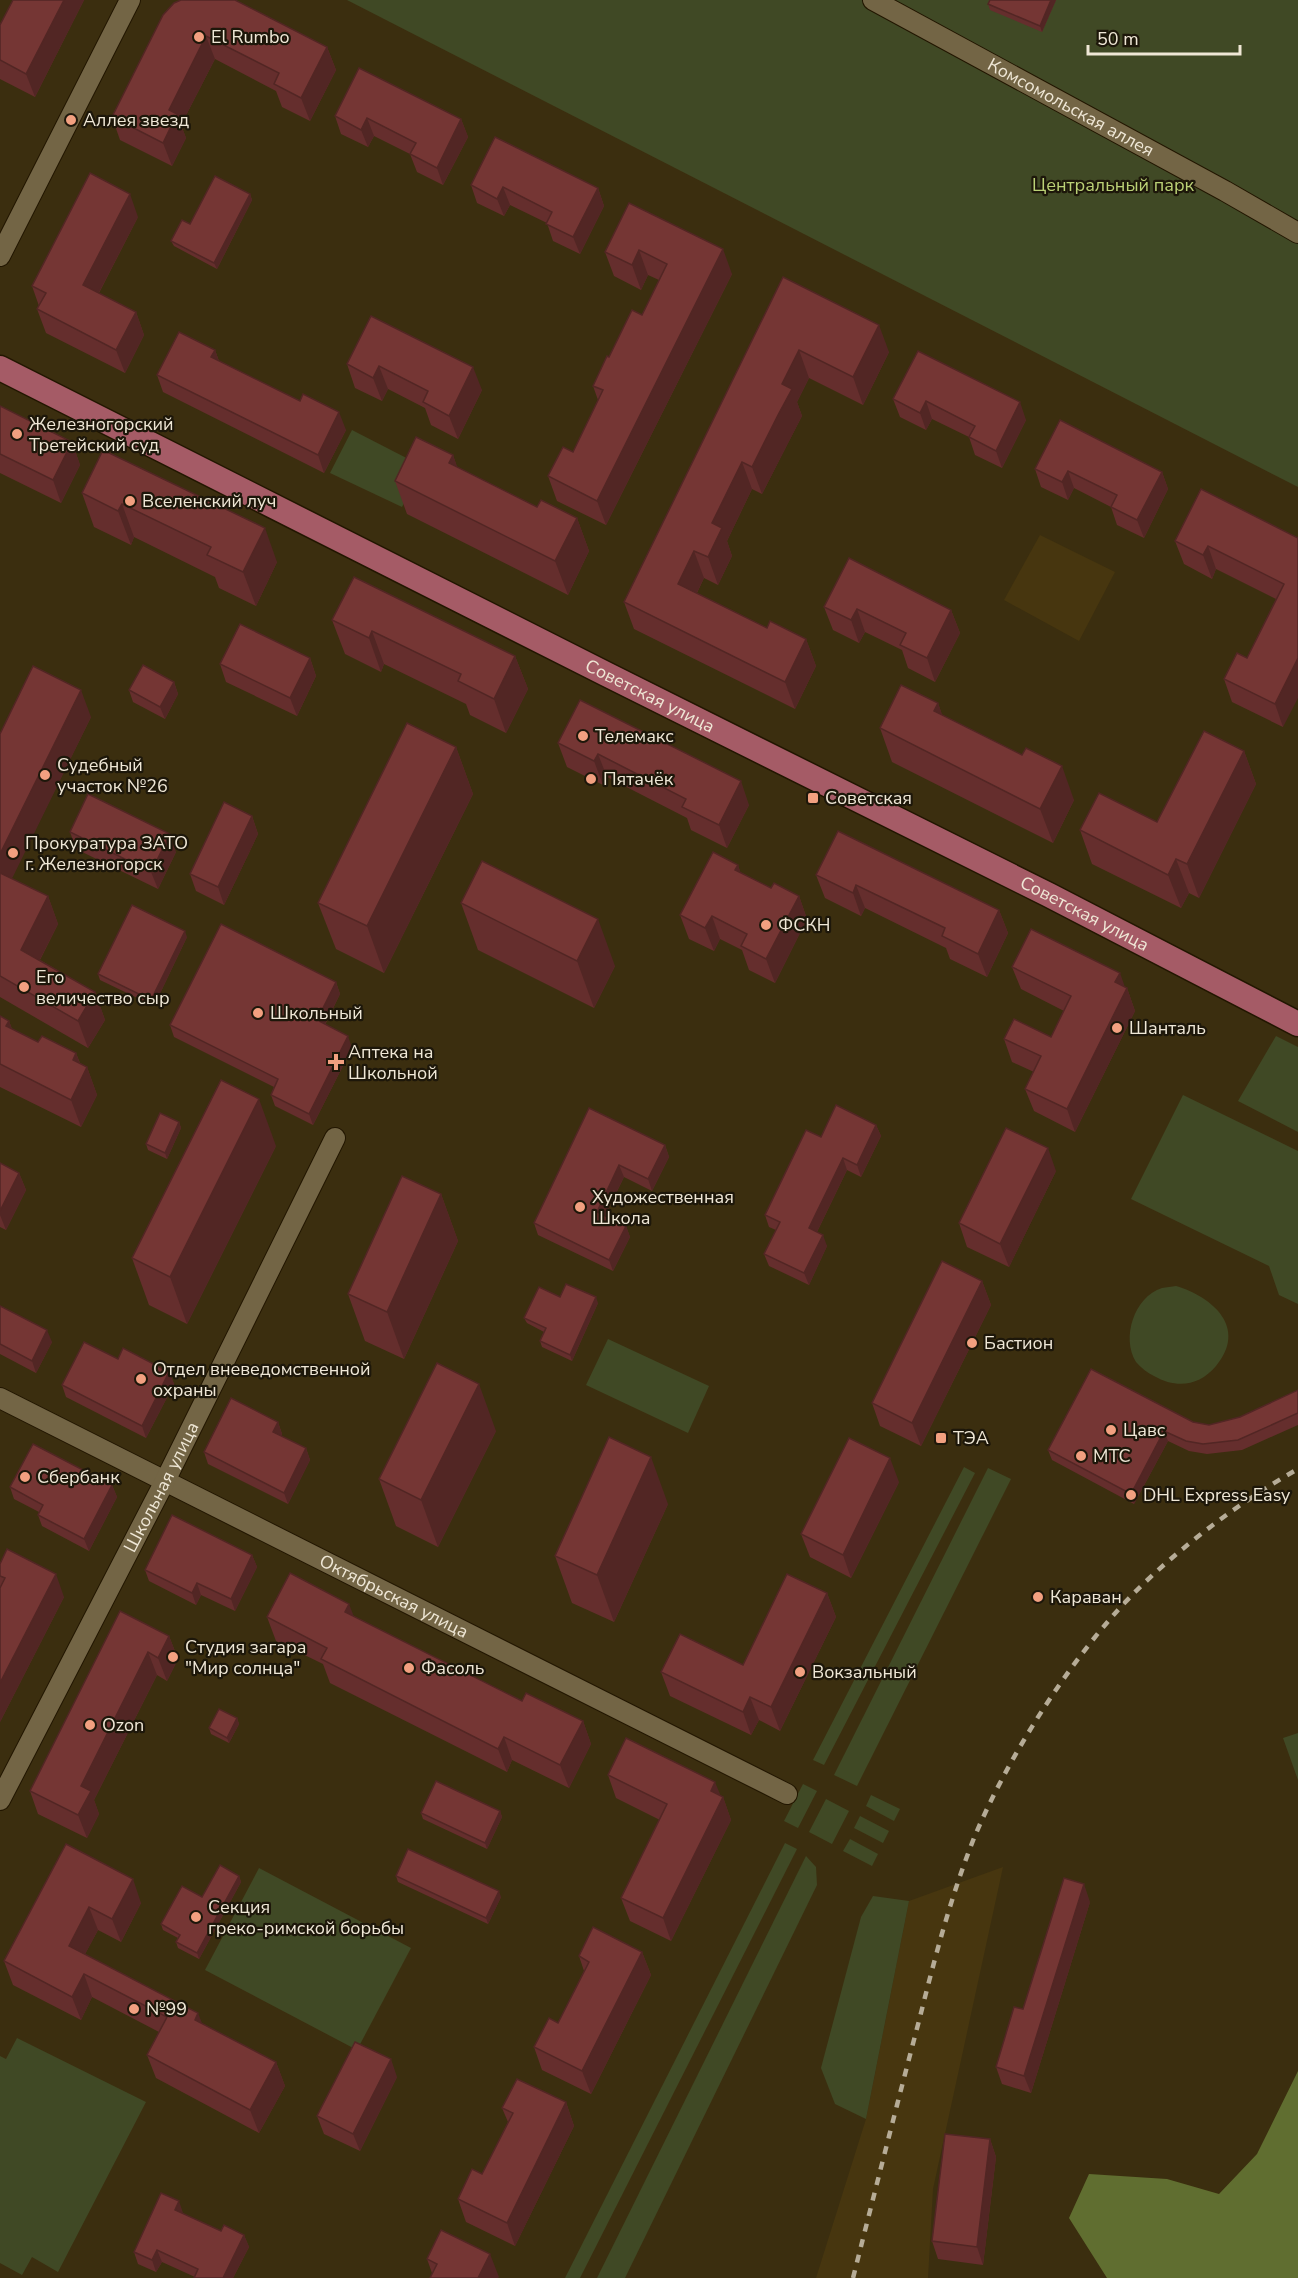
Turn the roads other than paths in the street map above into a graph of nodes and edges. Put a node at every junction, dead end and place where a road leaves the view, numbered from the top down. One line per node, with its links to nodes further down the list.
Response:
1 (130, 0): 4 (street)
2 (873, 0): 3 (street, Комсомольская аллея)
3 (1298, 233)
4 (0, 256)
5 (0, 368): 6 (main road, Советская улица)
6 (1298, 1024)
7 (335, 1138): 9 (street, Школьная улица)
8 (0, 1398): 9 (street, Октябрьская улица)
9 (165, 1481): 10 (street, Октябрьская улица); 11 (street, Школьная улица)
10 (787, 1794)
11 (0, 1800)

